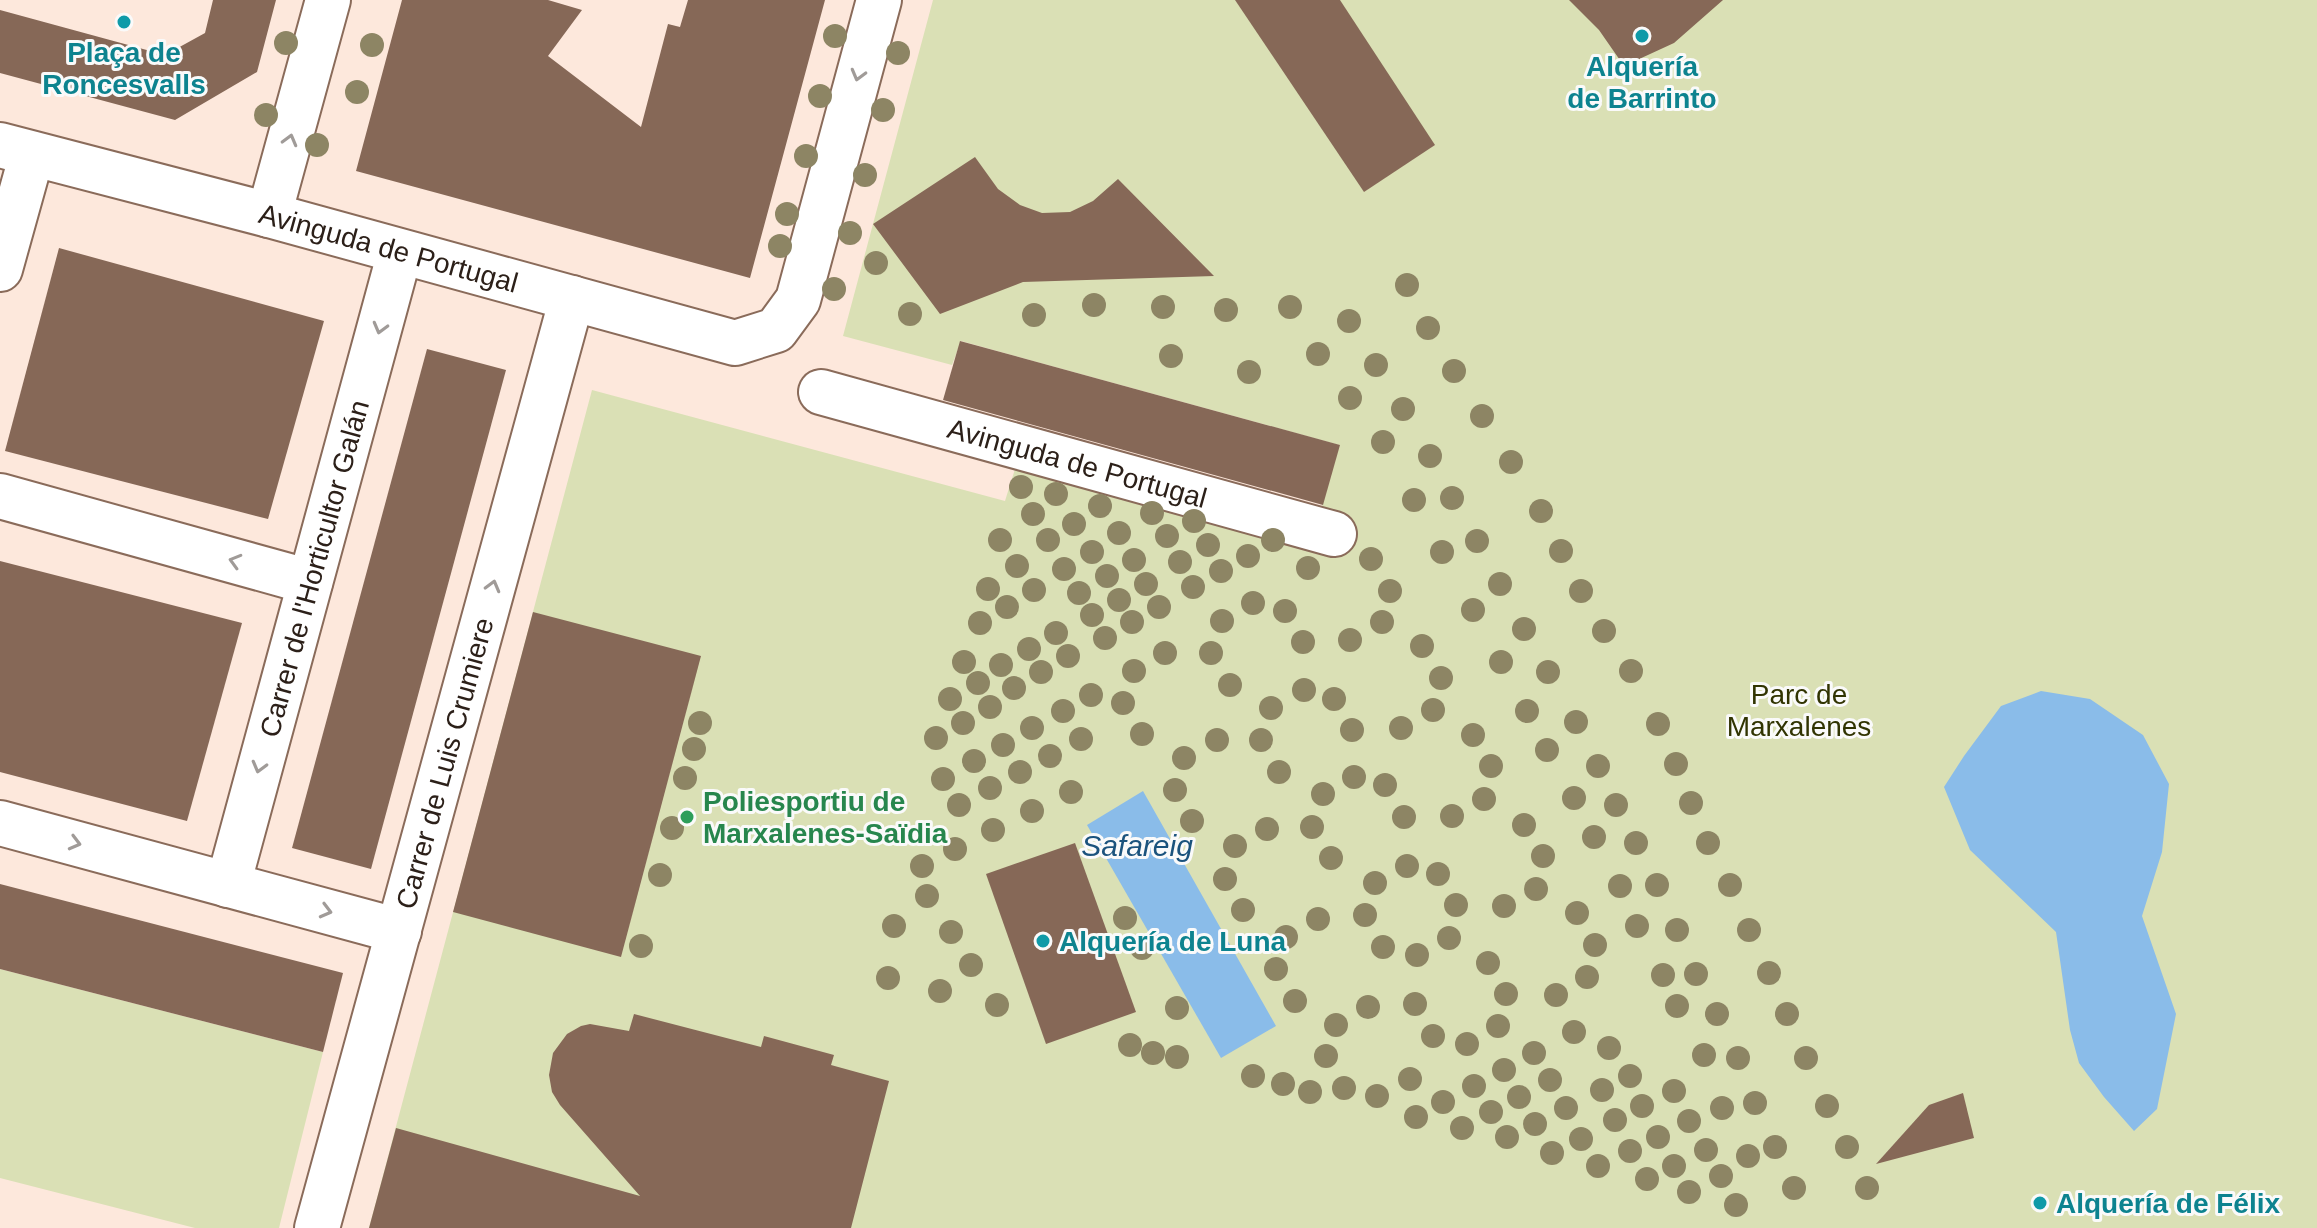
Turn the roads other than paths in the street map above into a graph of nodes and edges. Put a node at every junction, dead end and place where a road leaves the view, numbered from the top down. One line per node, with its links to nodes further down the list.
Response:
1 (328, 0): 4 (street, one-way to 1)
2 (879, 0): 7 (street, Avinguda de Portugal, one-way to 7)
3 (16, 150): 4 (street, Avinguda de Portugal); 6 (street)
4 (269, 215): 5 (street, Avinguda de Portugal)
5 (400, 252): 7 (street, Avinguda de Portugal); 11 (street, Carrer de l'Horticultor Galán, one-way to 11)
6 (0, 269)
7 (572, 298): 14 (street, Carrer de Luis Crumiere, one-way to 7)
8 (821, 392): 10 (street, Avinguda de Portugal)
9 (0, 496): 11 (street, one-way to 9)
10 (1334, 534)
11 (310, 582): 13 (street, Carrer de l'Horticultor Galán, one-way to 13)
12 (0, 823): 13 (street, one-way to 13)
13 (228, 885): 14 (street, one-way to 14)
14 (399, 931): 15 (street, Carrer de Luis Crumiere)
15 (317, 1228)

